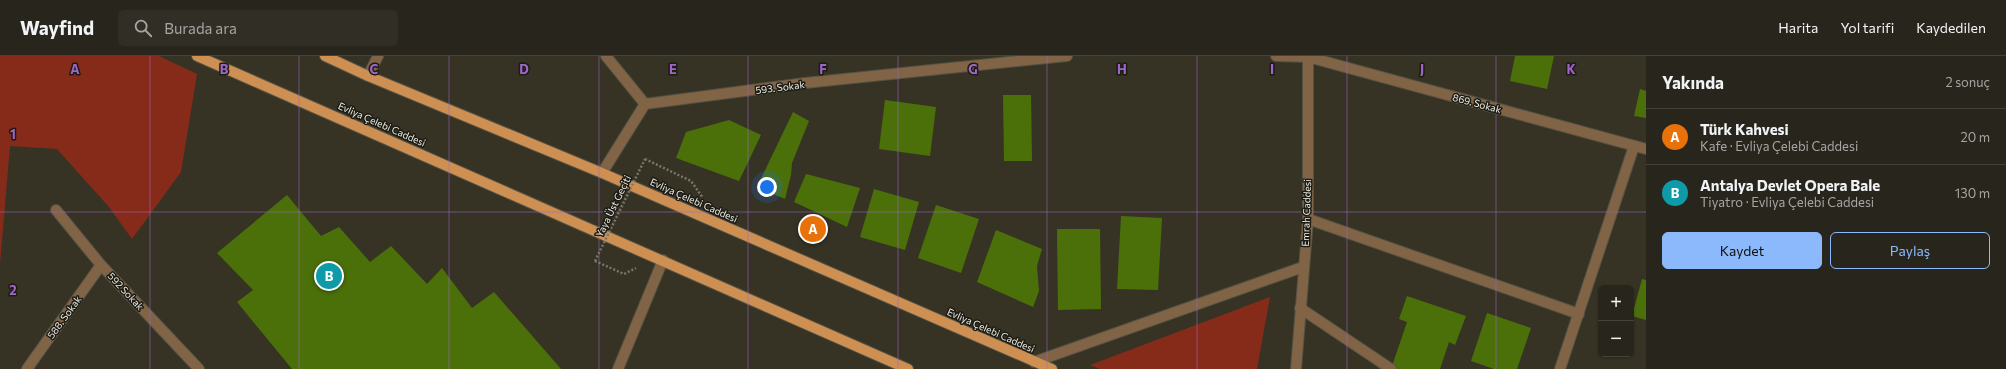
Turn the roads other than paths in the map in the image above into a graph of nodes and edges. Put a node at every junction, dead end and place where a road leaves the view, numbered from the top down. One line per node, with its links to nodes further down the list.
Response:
1 (197, 56): 15 (main road, Evliya Çelebi Caddesi)
2 (325, 56): 8 (main road, Evliya Çelebi Caddesi)
3 (378, 56): 8 (street)
4 (606, 56): 9 (street)
5 (1067, 56): 9 (street, 593. Sokak)
6 (1276, 56): 7 (street)
7 (1308, 56): 10 (street, 869. Sokak); 14 (street, Emrah Caddesi)
8 (368, 76): 12 (main road, Evliya Çelebi Caddesi)
9 (645, 104): 12 (street)
10 (1634, 146): 11 (street, 869. Sokak); 19 (street)
11 (1646, 149)
12 (602, 173): 20 (main road, Evliya Çelebi Caddesi)
13 (56, 210): 16 (street, 592 Sokak)
14 (1308, 219): 17 (street, Emrah Caddesi); 19 (street)
15 (663, 260): 23 (street); 24 (main road, Evliya Çelebi Caddesi)
16 (101, 265): 21 (street, 588. Sokak); 22 (street, 592 Sokak)
17 (1303, 267): 18 (street, Emrah Caddesi); 20 (street)
18 (1300, 308): 26 (street, Emrah Caddesi); 27 (street)
19 (1579, 314): 28 (street)
20 (1034, 362): 25 (main road, Evliya Çelebi Caddesi)
21 (27, 369)
22 (199, 369)
23 (618, 369)
24 (908, 369)
25 (1052, 369)
26 (1296, 369)
27 (1391, 369)
28 (1560, 369)

